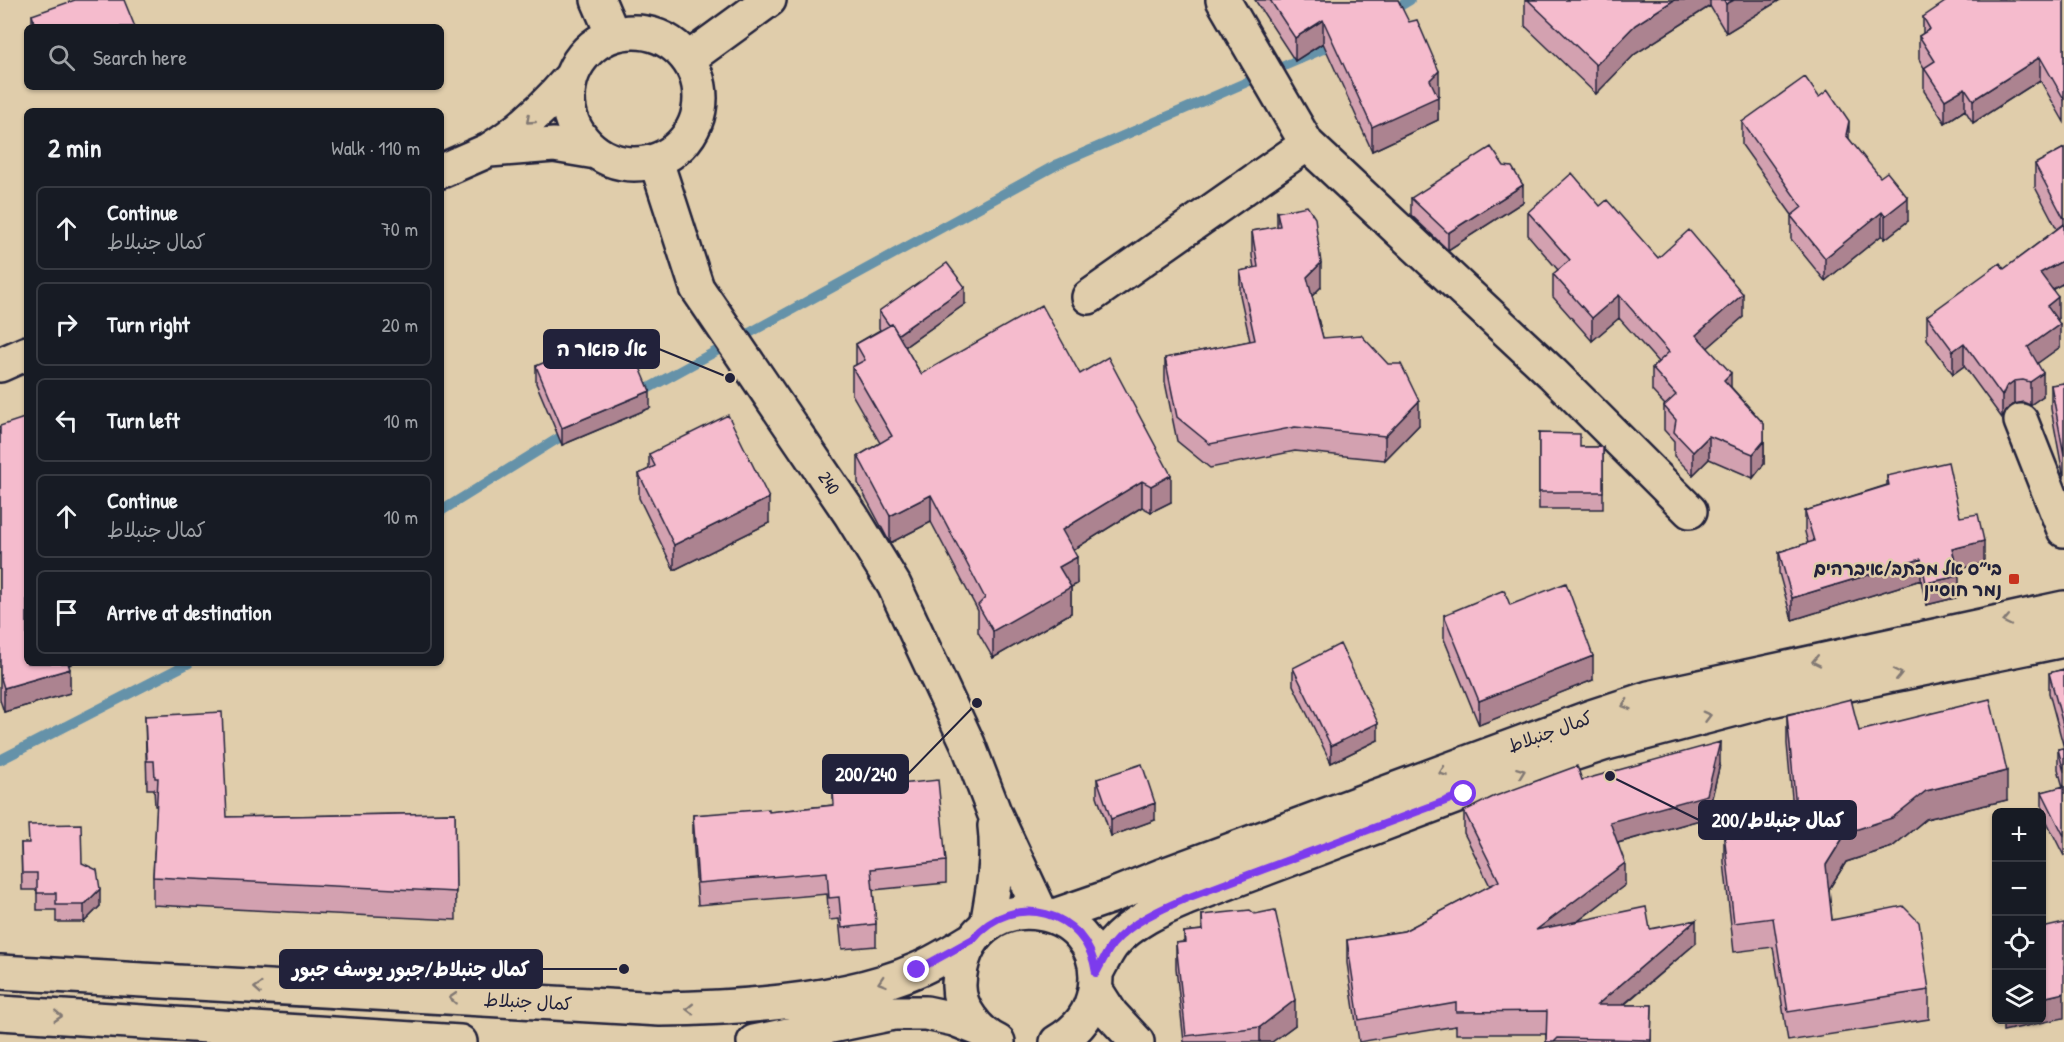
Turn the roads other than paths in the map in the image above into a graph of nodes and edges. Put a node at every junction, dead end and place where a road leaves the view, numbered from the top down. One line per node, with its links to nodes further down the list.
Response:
1 (598, 0): 4 (main road)
2 (770, 0): 5 (main road)
3 (1223, 0): 7 (main road)
4 (613, 35): 5 (main road); 6 (main road)
5 (688, 59): 10 (main road)
6 (570, 78): 8 (main road, one-way to 8); 9 (main road)
7 (1306, 144): 12 (main road); 16 (main road)
8 (489, 150): 9 (main road); 11 (main road)
9 (596, 152): 10 (main road)
10 (656, 161): 20 (main road, 240)
11 (444, 170)
12 (1089, 297)
13 (24, 354): 14 (main road)
14 (0, 365)
15 (2021, 421): 17 (main road)
16 (1690, 511)
17 (2064, 530)
18 (2064, 608): 21 (main road, كمال جنبلاط, one-way to 21)
19 (2064, 640): 24 (main road, كمال جنبلاط, one-way to 19)
20 (994, 813): 21 (main road, 240); 22 (main road, 240)
21 (1048, 914): 22 (main road, كمال جنبلاط); 24 (main road)
22 (980, 932): 23 (main road, كمال جنبلاط, one-way to 23); 26 (main road, 240)
23 (0, 972)
24 (1095, 981): 30 (main road, كمال جنبلاط); 31 (main road)
25 (0, 1013): 27 (main road, one-way to 27)
26 (988, 1035): 29 (main road)
27 (291, 1036): 28 (main road)
28 (460, 1042)
29 (754, 1042)
30 (1056, 1042)
31 (1137, 1042)

